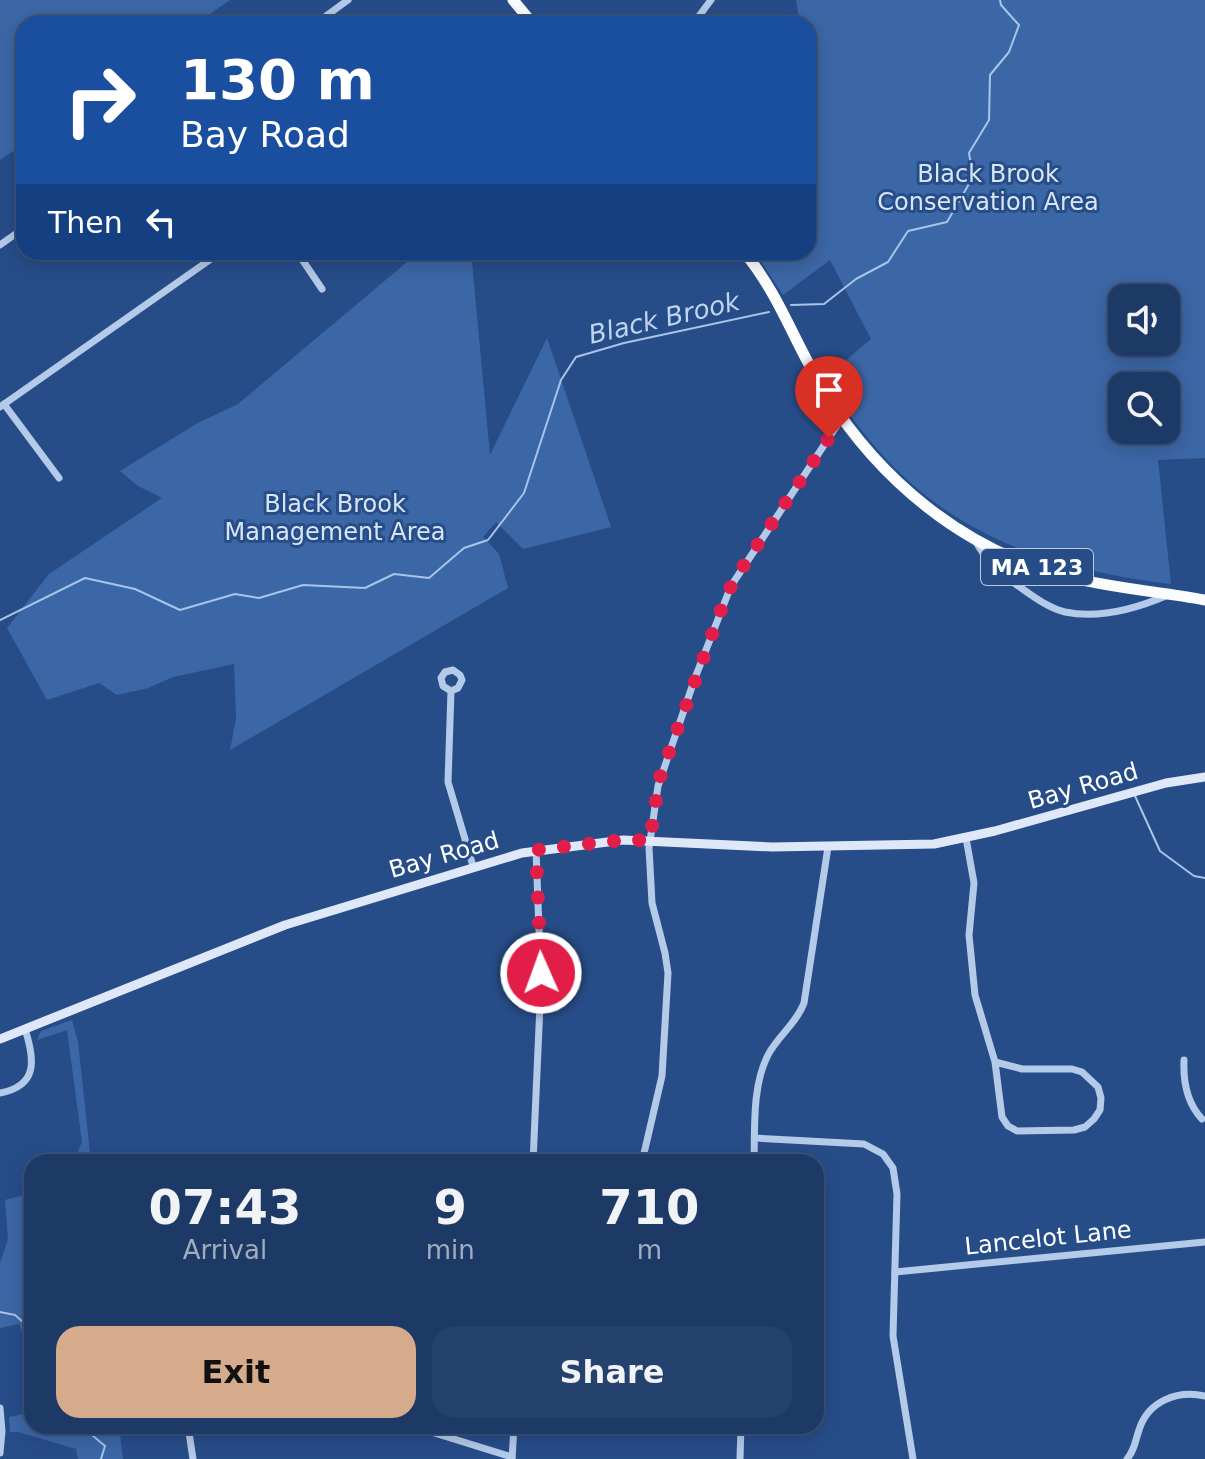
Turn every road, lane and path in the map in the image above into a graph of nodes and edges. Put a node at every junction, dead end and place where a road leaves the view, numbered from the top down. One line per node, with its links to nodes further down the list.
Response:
1 (348, 0): 3 (street)
2 (513, 0): 4 (highway)
3 (329, 16)
4 (526, 16)
5 (210, 260): 9 (street)
6 (302, 260): 8 (street)
7 (750, 260): 10 (highway, MA 123)
8 (322, 289)
9 (2, 405): 11 (street)
10 (842, 418): 12 (highway, MA 123); 18 (street)
11 (59, 478)
12 (974, 538): 13 (highway, MA 123); 13 (street)
13 (1171, 594): 14 (highway, MA 123)
14 (1205, 600)
15 (451, 691): 21 (street)
16 (1205, 777): 17 (main road, Bay Road)
17 (966, 838): 19 (main road, Bay Road); 25 (street)
18 (650, 840): 19 (main road, Bay Road); 20 (main road, Bay Road); 30 (street)
19 (828, 847): 28 (street)
20 (536, 850): 21 (main road, Bay Road); 29 (street)
21 (473, 866): 22 (main road, Bay Road)
22 (25, 1029): 23 (main road, Bay Road); 26 (street)
23 (0, 1039)
24 (1184, 1060): 27 (street)
25 (995, 1062): 25 (street)
26 (0, 1093)
27 (1202, 1119)
28 (755, 1138): 31 (street); 33 (street)
29 (533, 1154)
30 (644, 1154)
31 (754, 1154)
32 (1205, 1242): 33 (street, Lancelot Lane)
33 (895, 1272): 44 (street)
34 (1205, 1396): 45 (street)
35 (0, 1408): 40 (street)
36 (189, 1434): 42 (street)
37 (437, 1434): 41 (street)
38 (514, 1434): 41 (street)
39 (741, 1434): 43 (street)
40 (0, 1453)
41 (512, 1458)
42 (193, 1459)
43 (740, 1459)
44 (913, 1459)
45 (1127, 1459)

